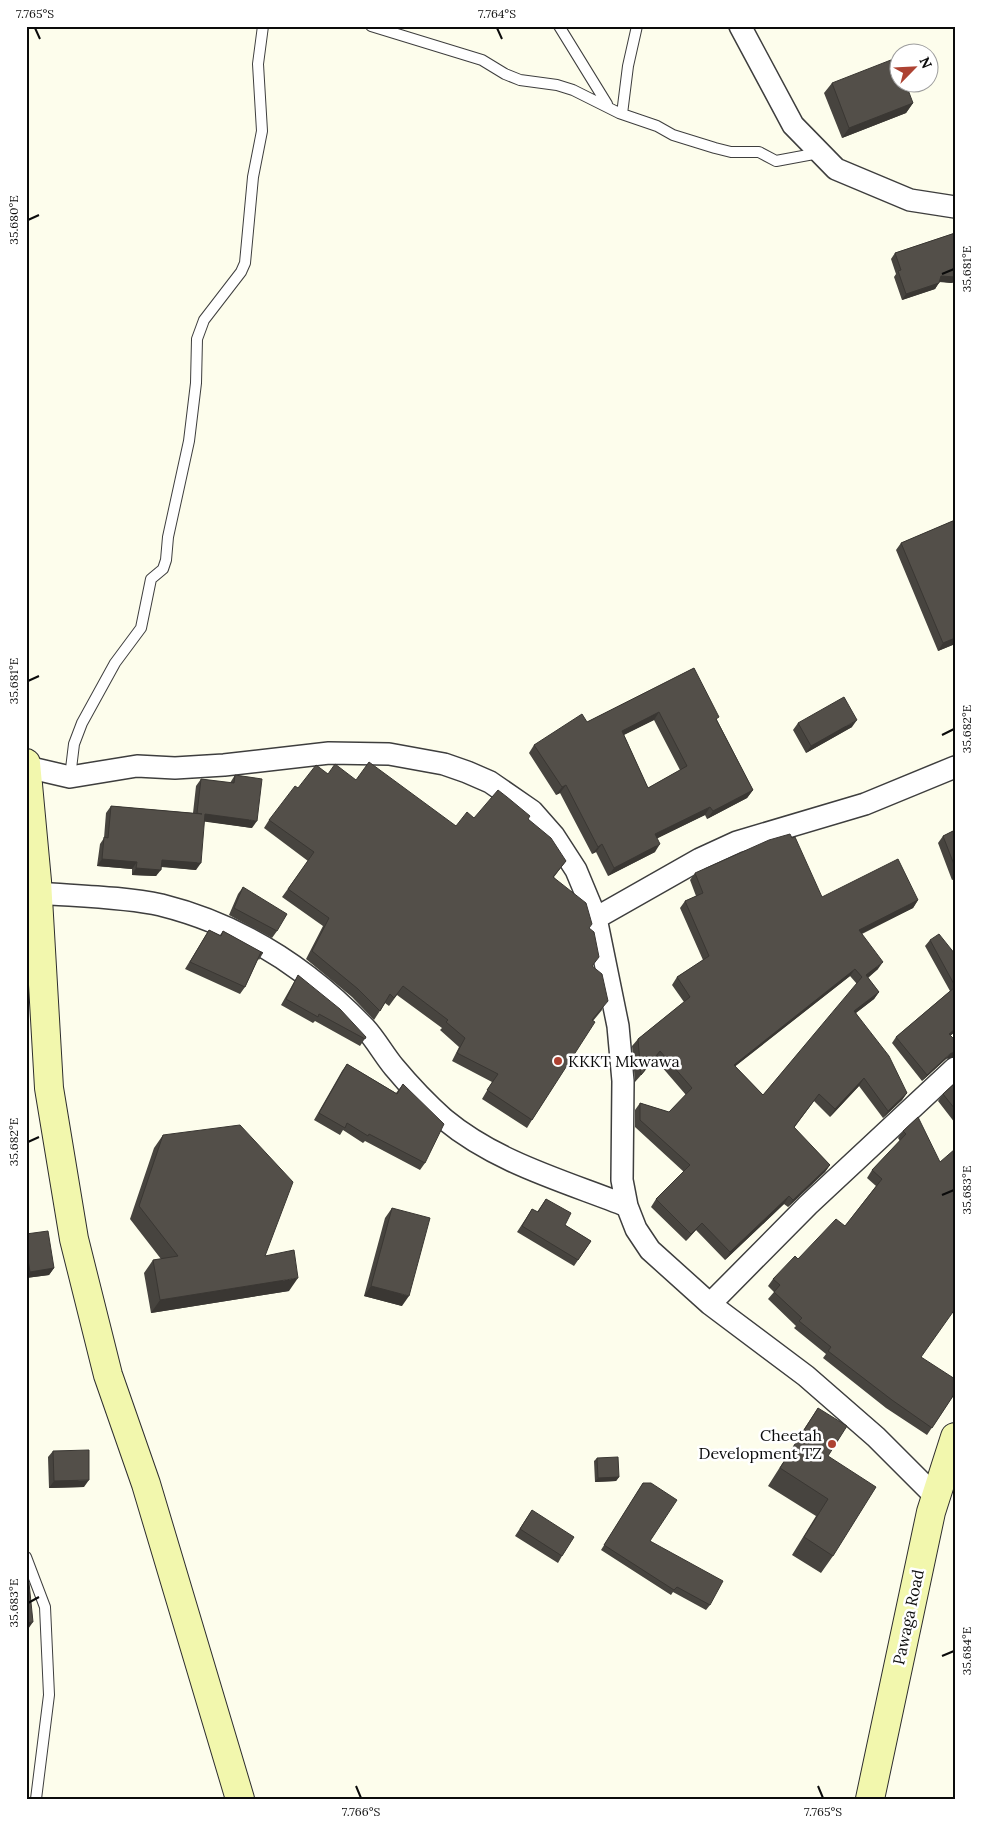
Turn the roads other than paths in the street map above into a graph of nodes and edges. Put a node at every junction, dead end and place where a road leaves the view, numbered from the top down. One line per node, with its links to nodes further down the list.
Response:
1 (263, 26): 13 (lane)
2 (371, 26): 6 (lane)
3 (559, 26): 6 (lane)
4 (637, 26): 7 (lane)
5 (740, 26): 8 (street)
6 (608, 107): 7 (lane)
7 (622, 114): 8 (lane)
8 (820, 152): 9 (street)
9 (955, 207)
10 (26, 763): 11 (street)
11 (27, 766): 13 (street); 14 (street)
12 (955, 767): 15 (street)
13 (70, 777): 15 (street)
14 (38, 893): 17 (street); 23 (street)
15 (596, 918): 17 (street)
16 (955, 1068): 18 (street)
17 (627, 1206): 18 (street)
18 (710, 1304): 20 (street)
19 (955, 1436): 20 (street, Pawaga Road)
20 (936, 1497): 24 (street, Pawaga Road)
21 (26, 1557): 22 (lane)
22 (36, 1799)
23 (240, 1799)
24 (870, 1799)

